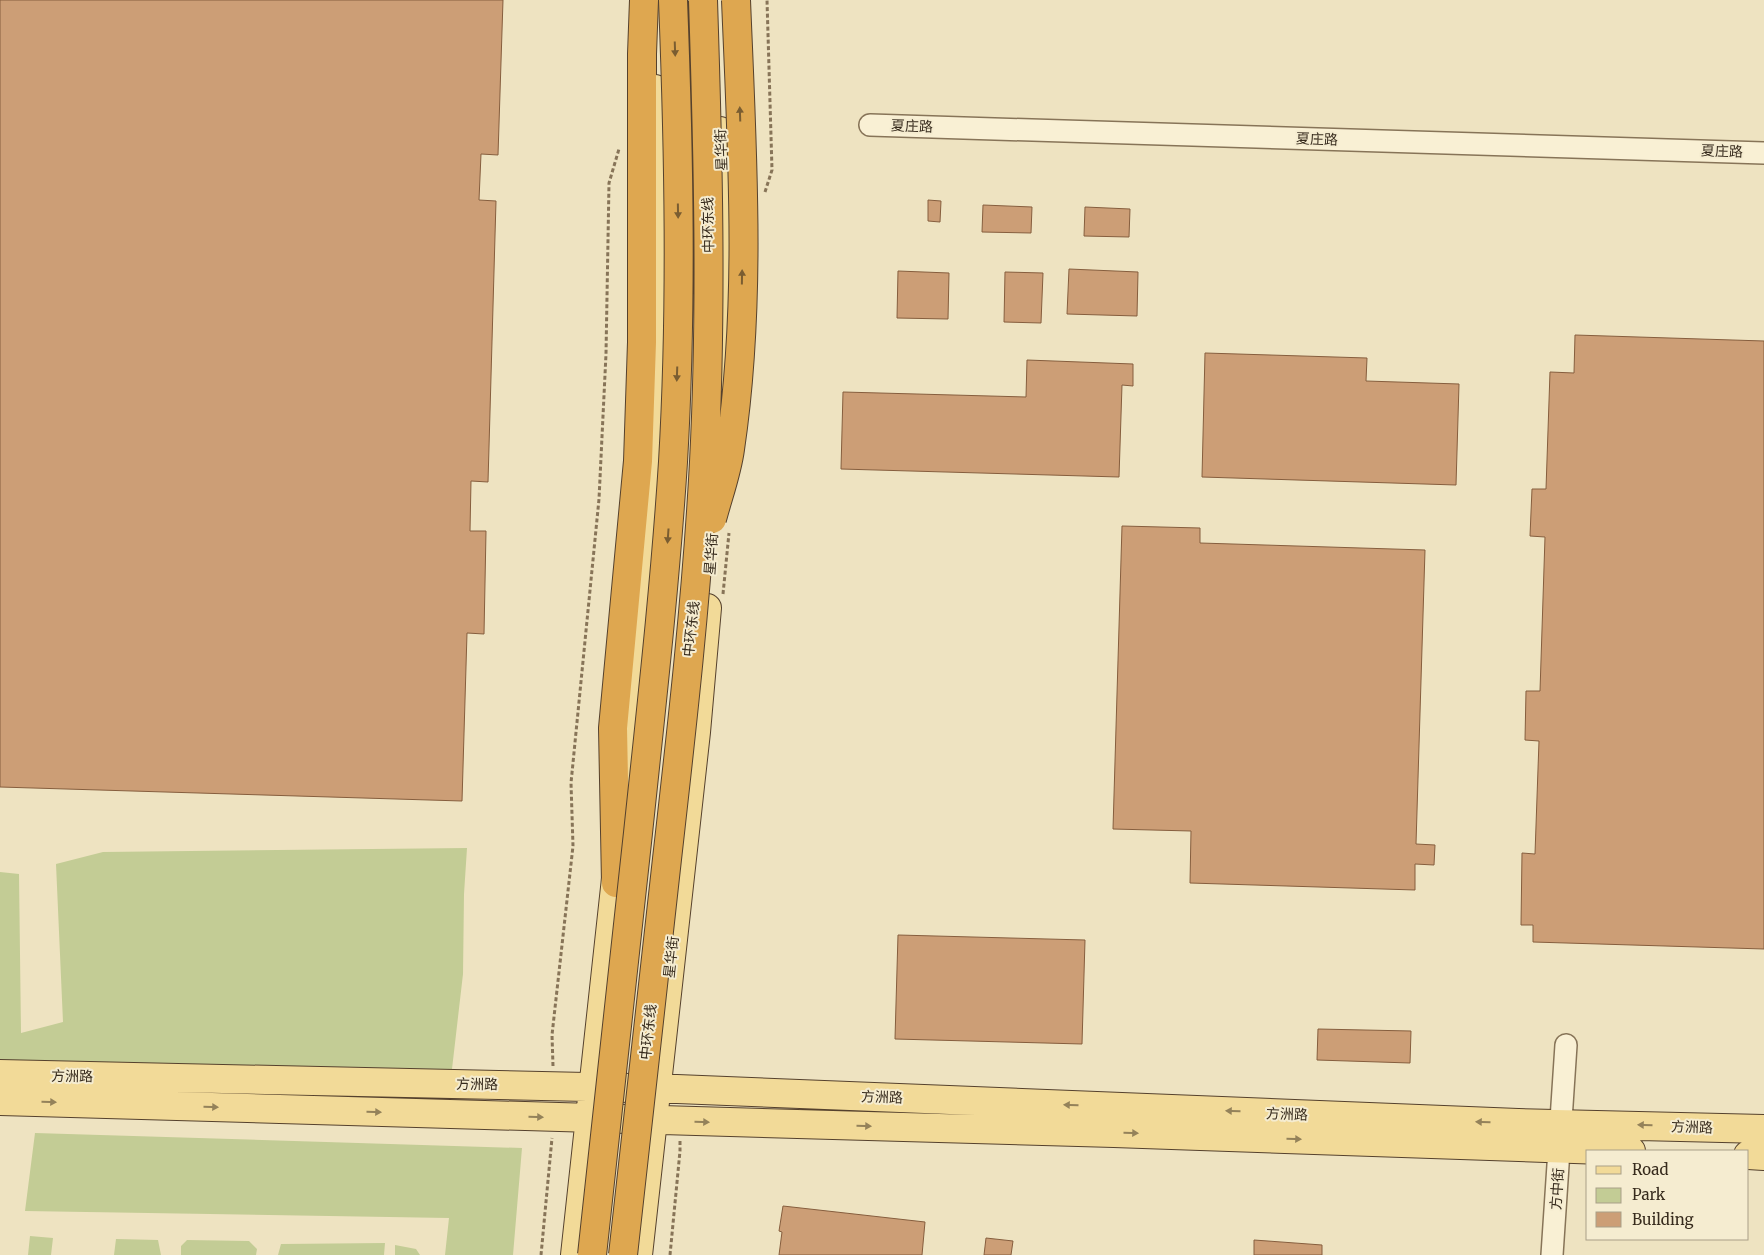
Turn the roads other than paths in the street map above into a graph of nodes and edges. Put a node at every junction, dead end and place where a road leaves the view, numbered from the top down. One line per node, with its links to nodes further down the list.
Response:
1 (644, 0): 10 (highway)
2 (654, 0): 10 (main road)
3 (673, 0): 24 (highway, one-way to 24, bridge)
4 (703, 0): 9 (highway, 中环东线, bridge)
5 (717, 0): 14 (main road, 星华街)
6 (736, 0): 9 (highway, one-way to 6, bridge)
7 (870, 125): 8 (street, 夏庄路)
8 (1764, 152)
9 (696, 583): 25 (highway, 中环东线, bridge)
10 (616, 883): 13 (main road)
11 (1566, 1045): 19 (street, 方中街)
12 (0, 1074): 13 (main road, 方洲路)
13 (593, 1086): 14 (main road, 方洲路); 16 (main road)
14 (656, 1088): 17 (main road, 星华街); 19 (main road, 方洲路, one-way to 14)
15 (0, 1101): 16 (main road, 方洲路, one-way to 16)
16 (590, 1118): 17 (main road, 方洲路); 23 (main road)
17 (653, 1120): 19 (main road, 方洲路, one-way to 19); 26 (main road, 星华街)
18 (1764, 1129): 19 (main road, 方洲路, one-way to 19)
19 (1560, 1136): 20 (main road, 方洲路); 27 (street, 方中街)
20 (1626, 1150)
21 (1749, 1155): 22 (main road)
22 (1764, 1156)
23 (575, 1255)
24 (592, 1255)
25 (623, 1255)
26 (638, 1255)
27 (1552, 1255)

